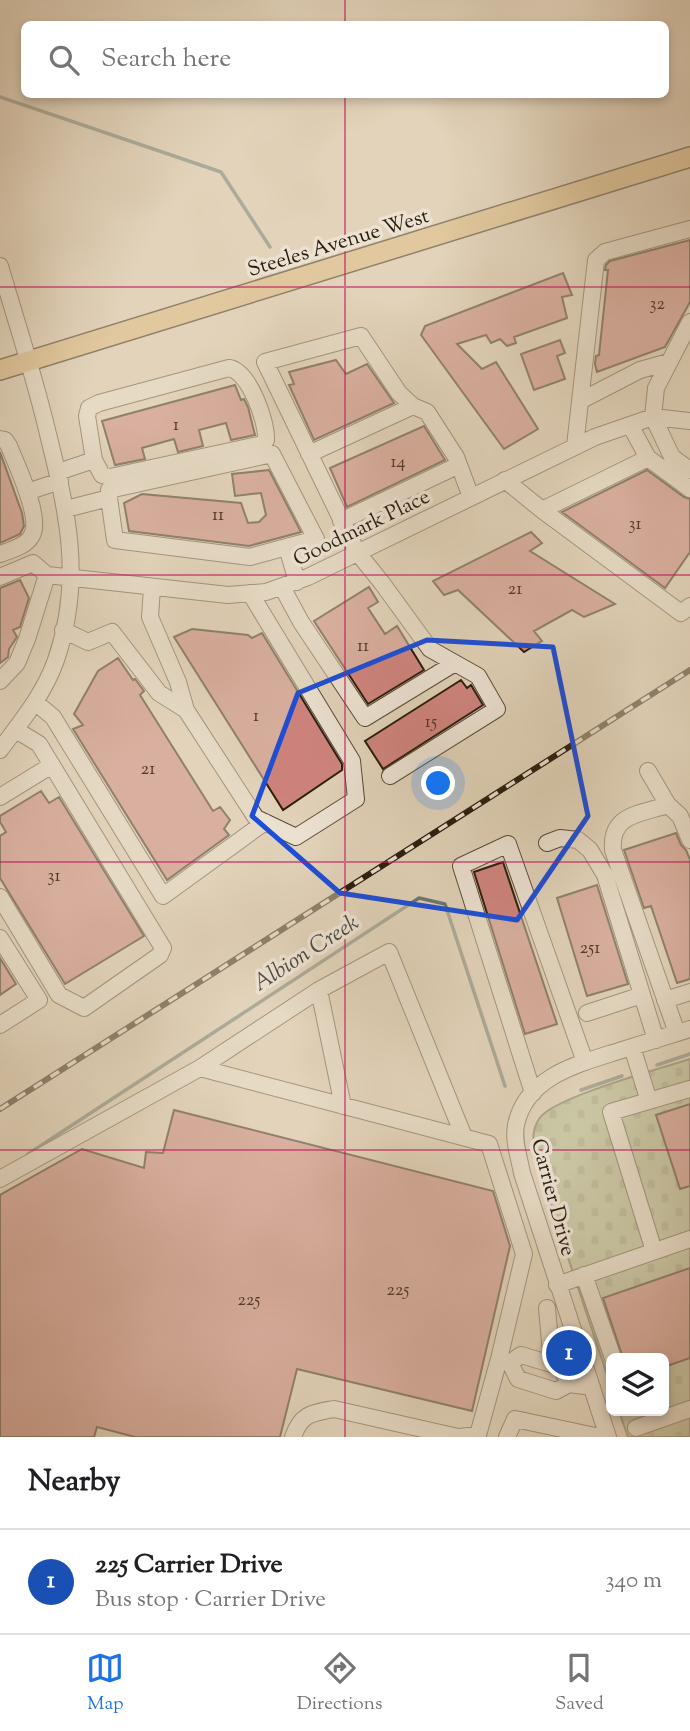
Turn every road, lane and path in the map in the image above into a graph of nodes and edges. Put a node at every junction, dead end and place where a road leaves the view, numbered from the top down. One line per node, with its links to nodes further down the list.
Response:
1 (690, 157): 5 (main road, Steeles Avenue West)
2 (690, 229): 8 (street)
3 (0, 267): 5 (street)
4 (690, 322): 6 (street)
5 (28, 362): 7 (main road, Steeles Avenue West); 20 (street)
6 (669, 362): 8 (street); 10 (street)
7 (0, 370)
8 (580, 401): 14 (street)
9 (413, 406): 15 (street); 15 (street); 18 (street)
10 (653, 417): 11 (street); 12 (street, Goodmark Place); 19 (street)
11 (690, 421)
12 (630, 425): 14 (street, Goodmark Place); 16 (street)
13 (0, 439): 23 (street)
14 (575, 446): 21 (street, Goodmark Place)
15 (309, 454): 28 (street)
16 (648, 458): 22 (street); 27 (street)
17 (94, 460): 17 (street); 20 (street)
18 (459, 465): 24 (street); 28 (street)
19 (690, 470)
20 (59, 477): 23 (street); 26 (street)
21 (505, 480): 24 (street, Goodmark Place); 27 (street)
22 (690, 489)
23 (27, 492): 31 (street)
24 (471, 497): 30 (street, Goodmark Place)
25 (110, 498): 26 (street); 29 (street); 29 (street)
26 (66, 509): 34 (street)
27 (542, 510): 38 (street)
28 (341, 521): 30 (street)
29 (286, 547): 35 (street)
30 (357, 552): 35 (street, Goodmark Place); 40 (street)
31 (0, 554)
32 (47, 575): 33 (street, Goodmark Place); 34 (street, Goodmark Place); 41 (street)
33 (0, 577)
34 (71, 578): 36 (street, Goodmark Place); 39 (street)
35 (289, 584): 37 (street, Goodmark Place); 40 (street)
36 (152, 587): 37 (street, Goodmark Place); 43 (street)
37 (250, 593): 51 (street)
38 (690, 606)
39 (63, 630): 42 (street); 43 (street)
40 (455, 663): 48 (street)
41 (2, 678)
42 (35, 702): 44 (street); 51 (street)
43 (187, 710): 51 (street)
44 (16, 730): 45 (street); 46 (street)
45 (0, 750)
46 (52, 765): 49 (street); 54 (street)
47 (648, 771): 50 (street)
48 (390, 776)
49 (0, 797)
50 (668, 805): 52 (street); 59 (street)
51 (265, 822)
52 (690, 840)
53 (547, 843): 58 (street)
54 (0, 897)
55 (0, 938): 61 (street)
56 (319, 990): 66 (street); 70 (street); 71 (street)
57 (690, 992): 59 (street)
58 (642, 995): 60 (street); 63 (street)
59 (665, 1000): 62 (street)
60 (587, 1013)
61 (0, 1025)
62 (683, 1031): 63 (street, Carrier Drive)
63 (656, 1040): 64 (street, Carrier Drive)
64 (632, 1047): 65 (street, Carrier Drive); 69 (street)
65 (585, 1062): 68 (street, Carrier Drive); 68 (street)
66 (200, 1068): 70 (street); 72 (street)
67 (690, 1089): 69 (street)
68 (533, 1093): 76 (street, Carrier Drive)
69 (649, 1101): 74 (street)
70 (343, 1106): 71 (street)
71 (464, 1137): 79 (street)
72 (0, 1179)
73 (690, 1239): 74 (street)
74 (654, 1251): 75 (street)
75 (584, 1275): 76 (street); 78 (street)
76 (557, 1285): 82 (street, Carrier Drive)
77 (547, 1308): 80 (street)
78 (610, 1353)
79 (504, 1361): 80 (street); 81 (street); 87 (street)
80 (552, 1364): 81 (street)
81 (569, 1384): 82 (street)
82 (592, 1387): 89 (street, Carrier Drive)
83 (690, 1409): 84 (street)
84 (637, 1432)
85 (594, 1436): 88 (street)
86 (293, 1437): 87 (street)
87 (458, 1437)
88 (507, 1437)
89 (608, 1437)

